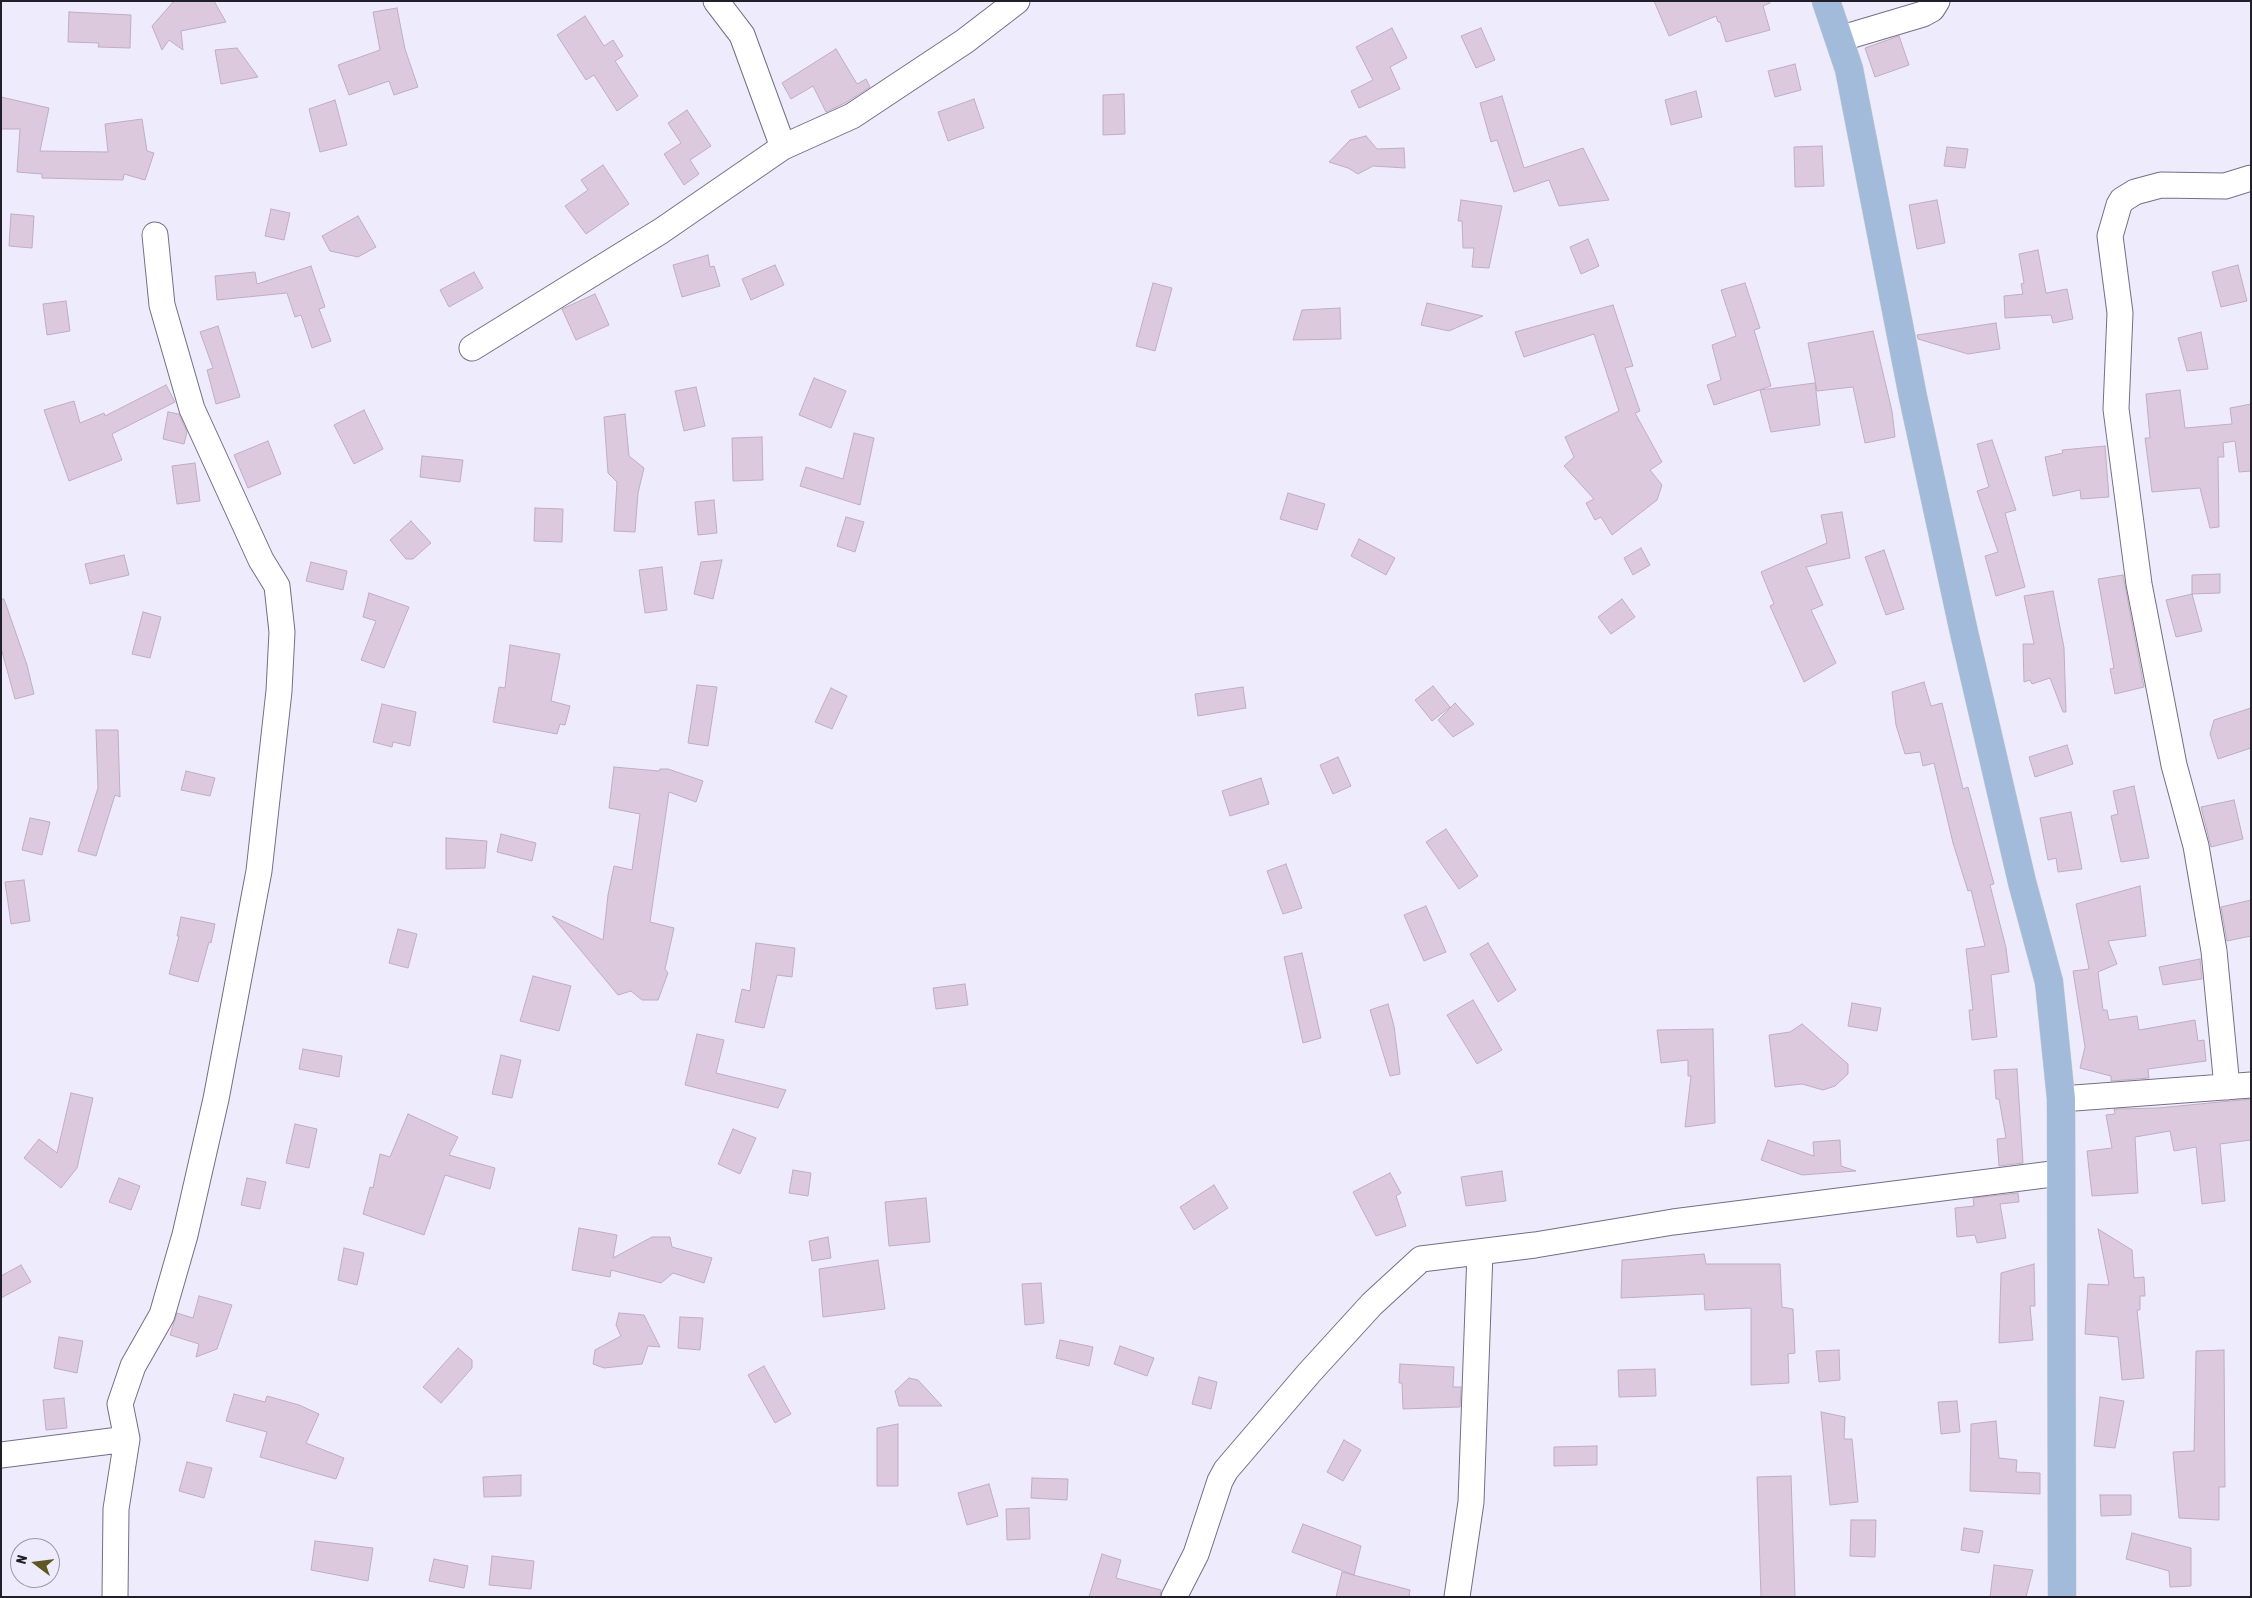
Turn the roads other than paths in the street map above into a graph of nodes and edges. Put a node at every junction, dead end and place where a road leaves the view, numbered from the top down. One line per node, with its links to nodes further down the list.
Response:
1 (716, 1): 6 (street)
2 (1017, 1): 6 (street)
3 (1826, 1): 5 (main road)
4 (1937, 1): 5 (street)
5 (1838, 39): 11 (main road)
6 (783, 147): 9 (street)
7 (2251, 178): 10 (street)
8 (155, 235): 14 (street)
9 (472, 348)
10 (2239, 1086): 11 (street)
11 (2061, 1099): 12 (main road)
12 (2060, 1173): 13 (street); 19 (main road)
13 (1480, 1252): 17 (street); 18 (street)
14 (127, 1439): 15 (street); 16 (street)
15 (1, 1455)
16 (115, 1597)
17 (1174, 1597)
18 (1457, 1597)
19 (2062, 1597)

